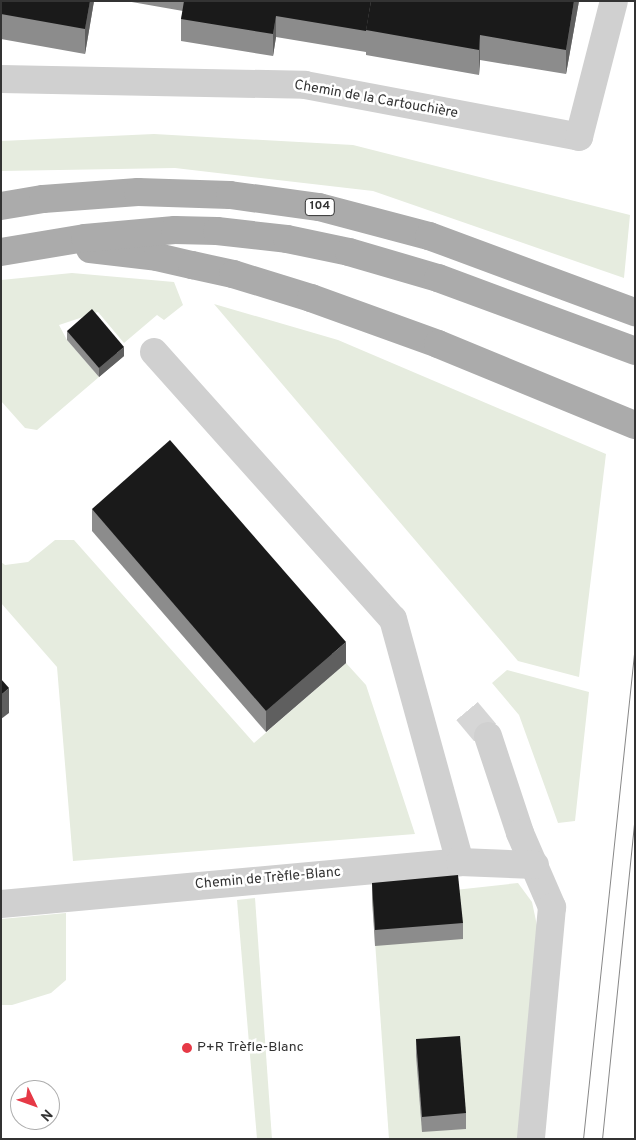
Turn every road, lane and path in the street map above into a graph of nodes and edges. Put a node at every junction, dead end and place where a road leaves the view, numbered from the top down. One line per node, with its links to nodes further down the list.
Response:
1 (614, 1): 2 (street, Chemin de la Cartouchière)
2 (1, 79)
3 (1, 206): 5 (main road, 104)
4 (11, 250): 6 (main road); 8 (main road)
5 (635, 312)
6 (635, 351)
7 (154, 352): 10 (street)
8 (635, 425)
9 (488, 736): 11 (street)
10 (460, 862): 11 (street, Chemin de Trèfle-Blanc); 12 (street, Chemin de Trèfle-Blanc)
11 (535, 865): 13 (street)
12 (1, 904)
13 (530, 1139)

